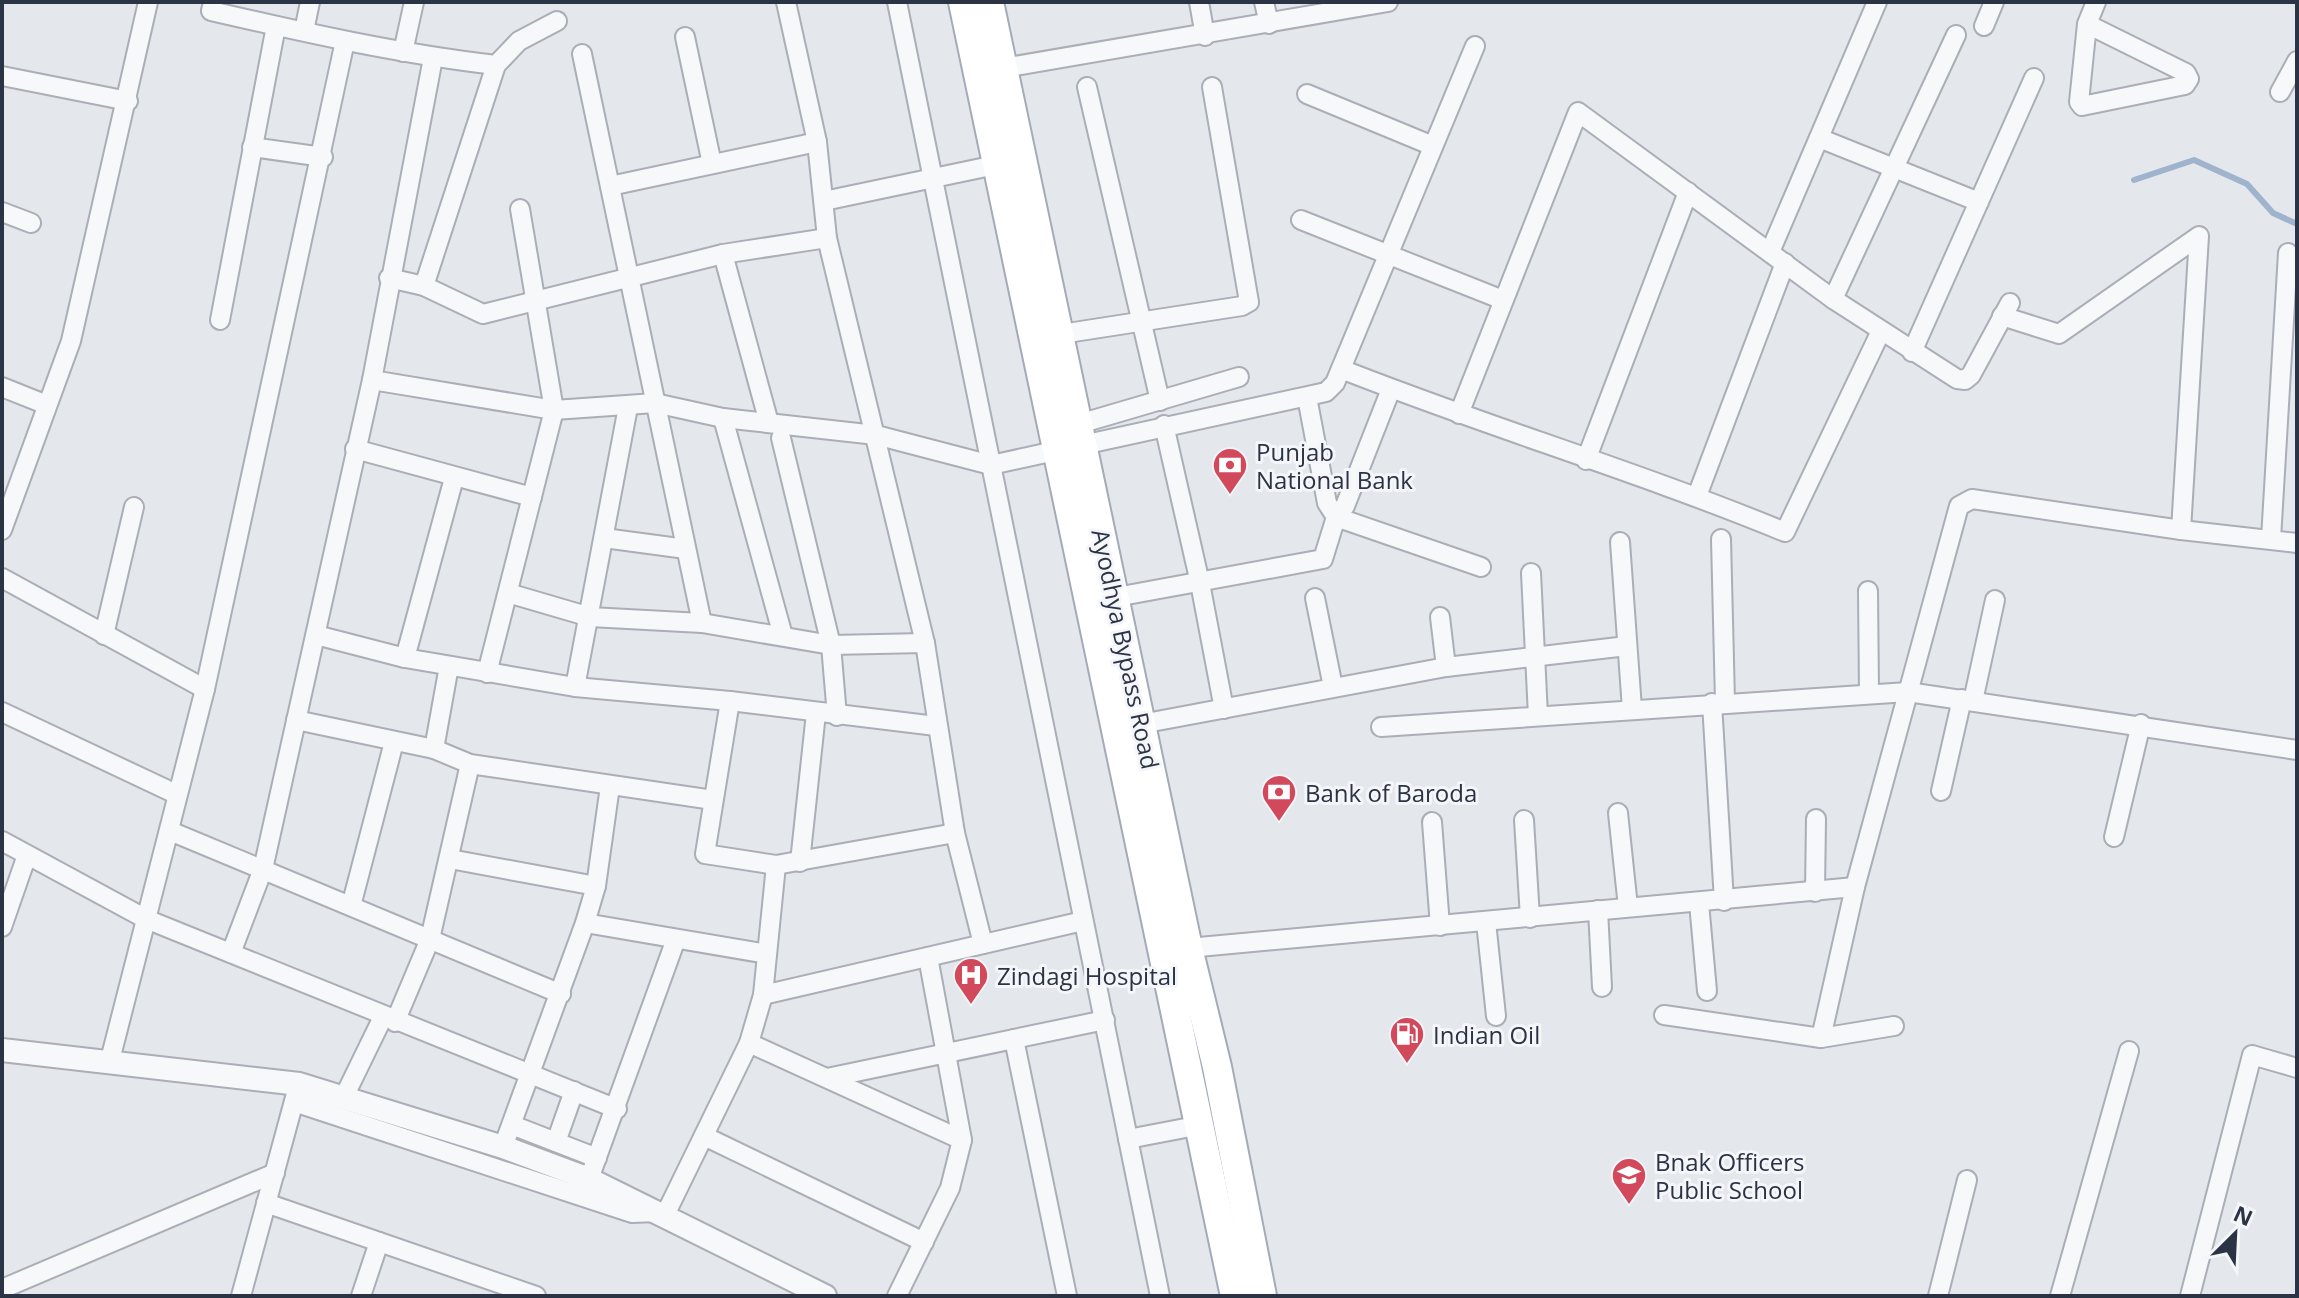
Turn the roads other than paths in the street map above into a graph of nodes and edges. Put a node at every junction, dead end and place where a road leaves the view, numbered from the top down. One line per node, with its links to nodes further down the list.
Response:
1 (148, 2): 39 (street)
2 (213, 2): 19 (street)
3 (310, 2): 21 (street)
4 (414, 2): 27 (street)
5 (786, 2): 41 (street)
6 (897, 2): 48 (street)
7 (963, 2): 45 (main road, Ayodhya Bypass Road)
8 (989, 2): 32 (main road, Ayodhya Bypass Road)
9 (1199, 2): 23 (street)
10 (1264, 2): 17 (street)
11 (1388, 2): 15 (street)
12 (1877, 2): 40 (street)
13 (1994, 2): 20 (street)
14 (2096, 2): 18 (street)
15 (1326, 8): 17 (street)
16 (557, 21): 31 (street)
17 (1269, 24): 23 (street)
18 (2087, 24): 18 (street)
19 (276, 26): 21 (street); 43 (street)
20 (1984, 26)
21 (304, 31): 25 (street)
22 (1956, 35): 47 (street)
23 (1205, 36): 32 (street)
24 (685, 37): 46 (street)
25 (345, 41): 27 (street); 44 (street)
26 (1475, 46): 42 (street)
27 (403, 52): 29 (street)
28 (582, 54): 49 (street)
29 (433, 58): 31 (street); 63 (street)
30 (2297, 61): 37 (street)
31 (496, 65): 64 (street)
32 (1003, 68): 45 (main road, Ayodhya Bypass Road)
33 (2, 76): 39 (street)
34 (2034, 78): 52 (street)
35 (1087, 87): 69 (street)
36 (1212, 87): 69 (street)
37 (2280, 92)
38 (1307, 94): 42 (street)
39 (128, 101): 81 (street)
40 (1819, 138): 47 (street); 61 (street)
41 (817, 142): 46 (street); 51 (street)
42 (1433, 146): 60 (street)
43 (252, 147): 44 (street); 68 (street)
44 (323, 157): 132 (street)
45 (1010, 162): 48 (street); 71 (main road, Ayodhya Bypass Road); 90 (main road, Ayodhya Bypass Road)
46 (712, 164): 49 (street)
47 (1893, 168): 52 (street); 65 (street)
48 (933, 180): 51 (street); 93 (street)
49 (610, 186): 62 (street)
50 (1688, 192): 61 (street); 66 (street); 92 (street)
51 (824, 201): 57 (street)
52 (1979, 202): 72 (street)
53 (520, 209): 67 (street)
54 (2, 212): 56 (street)
55 (1301, 220): 60 (street)
56 (31, 223)
57 (827, 238): 59 (street); 88 (street)
58 (2288, 253): 103 (street)
59 (723, 254): 62 (street); 86 (street)
60 (1388, 254): 66 (street); 73 (street)
61 (1778, 258): 65 (street); 95 (street)
62 (629, 277): 67 (street); 80 (street)
63 (389, 278): 64 (street); 75 (street)
64 (424, 286): 67 (street)
65 (1833, 299): 70 (street)
66 (1503, 300): 84 (street)
67 (536, 302): 83 (street)
68 (220, 320)
69 (1141, 323): 71 (street); 79 (street)
70 (1881, 331): 72 (street); 95 (street)
71 (1061, 334): 90 (main road, Ayodhya Bypass Road)
72 (1912, 352): 100 (street)
73 (1341, 369): 77 (street); 78 (street)
74 (1239, 377): 79 (street)
75 (372, 380): 83 (street); 91 (street)
76 (2, 387): 81 (street)
77 (1391, 389): 84 (street); 98 (street)
78 (1307, 397): 87 (street); 98 (street)
79 (1160, 401): 90 (street)
80 (655, 403): 82 (street); 85 (street); 106 (street)
81 (47, 405): 99 (street)
82 (628, 407): 83 (street); 101 (street)
83 (554, 410): 96 (street)
84 (1459, 414): 92 (street)
85 (723, 418): 86 (street); 121 (street)
86 (769, 423): 88 (street)
87 (1164, 425): 90 (street); 110 (street)
88 (876, 435): 93 (street); 122 (street)
89 (781, 438): 123 (street)
90 (1073, 438): 93 (street); 113 (main road, Ayodhya Bypass Road); 216 (main road, Ayodhya Bypass Road)
91 (355, 449): 94 (street); 120 (street)
92 (1586, 460): 95 (street)
93 (991, 465): 180 (street)
94 (454, 478): 96 (street); 126 (street)
95 (1697, 496)
96 (532, 497): 112 (street)
97 (134, 507): 119 (street)
98 (1336, 517): 107 (street); 110 (street)
99 (2, 530)
100 (2181, 530): 103 (street); 134 (street)
101 (604, 538): 106 (street); 116 (street)
102 (1721, 539): 137 (street)
103 (2271, 539): 105 (street)
104 (1620, 542): 124 (street)
105 (2297, 543)
106 (686, 549): 118 (street)
107 (1481, 567)
108 (1531, 573): 125 (street)
109 (2, 578): 119 (street)
110 (1200, 583): 113 (street); 138 (street)
111 (1868, 591): 133 (street)
112 (508, 593): 116 (street); 129 (street)
113 (1116, 597): 145 (main road, Ayodhya Bypass Road)
114 (1315, 598): 131 (street)
115 (1995, 600): 135 (street)
116 (590, 617): 118 (street); 130 (street)
117 (1440, 617): 128 (street)
118 (702, 623): 121 (street)
119 (104, 635): 132 (street)
120 (316, 635): 126 (street); 144 (street)
121 (783, 636): 123 (street)
122 (925, 643): 123 (street); 147 (street)
123 (831, 645): 142 (street)
124 (1627, 646): 125 (street); 139 (street)
125 (1537, 656): 128 (street); 143 (street)
126 (405, 658): 127 (street)
127 (449, 666): 129 (street); 150 (street)
128 (1446, 667): 131 (street)
129 (487, 673): 130 (street)
130 (575, 687): 136 (street)
131 (1333, 687): 138 (street)
132 (205, 689): 155 (street)
133 (1869, 692): 134 (street); 137 (street)
134 (1908, 692): 135 (street); 171 (street)
135 (1967, 700): 146 (street); 154 (street)
136 (730, 701): 141 (street); 156 (street)
137 (1718, 702): 139 (street); 173 (street)
138 (1224, 709): 145 (street)
139 (1632, 709): 143 (street)
140 (2, 712): 155 (street)
141 (816, 713): 142 (street); 167 (street)
142 (837, 716): 147 (street)
143 (1538, 716): 148 (street)
144 (296, 720): 149 (street); 169 (street)
145 (1141, 724): 188 (main road, Ayodhya Bypass Road)
146 (2141, 724): 151 (street); 163 (street)
147 (936, 726): 162 (street)
148 (1381, 727)
149 (394, 742): 150 (street); 175 (street)
150 (434, 749): 152 (street)
151 (2297, 750)
152 (470, 764): 153 (street); 166 (street)
153 (610, 786): 156 (street); 170 (street)
154 (1941, 791)
155 (176, 794): 161 (street)
156 (713, 800): 168 (street)
157 (1618, 813): 176 (street)
158 (1816, 819): 172 (street)
159 (1524, 820): 178 (street)
160 (1432, 822): 183 (street)
161 (170, 831): 169 (street); 179 (street)
162 (955, 833): 167 (street); 187 (street)
163 (2114, 837)
164 (2, 841): 165 (street)
165 (27, 855): 179 (street); 184 (street)
166 (450, 859): 170 (street); 185 (street)
167 (800, 862): 168 (street)
168 (776, 865): 190 (street)
169 (263, 869): 175 (street); 189 (street)
170 (596, 886): 182 (street)
171 (1855, 887): 172 (street); 201 (street)
172 (1815, 892): 173 (street)
173 (1724, 901): 174 (street)
174 (1699, 903): 176 (street); 193 (street)
175 (351, 906): 185 (street)
176 (1628, 907): 177 (street)
177 (1598, 910): 178 (street); 192 (street)
178 (1530, 918): 181 (street)
179 (146, 919): 189 (street); 207 (street)
180 (1083, 921): 187 (street); 199 (street)
181 (1486, 922): 183 (street); 197 (street)
182 (585, 923): 186 (street); 194 (street)
183 (1440, 926): 188 (street)
184 (2, 927)
185 (430, 939): 194 (street); 198 (street)
186 (676, 939): 190 (street); 214 (street)
187 (983, 944): 191 (street)
188 (1188, 948): 222 (main road, Ayodhya Bypass Road)
189 (231, 953): 198 (street)
190 (767, 954): 195 (street)
191 (928, 957): 195 (street); 206 (street)
192 (1602, 987)
193 (1707, 991)
194 (561, 994): 209 (street)
195 (763, 995): 203 (street)
196 (1664, 1015): 201 (street)
197 (1496, 1016)
198 (389, 1019): 209 (street); 213 (street)
199 (1105, 1020): 202 (street); 218 (street)
200 (1894, 1026): 201 (street)
201 (1821, 1038)
202 (1014, 1039): 206 (street); 236 (street)
203 (749, 1043): 210 (street); 217 (street)
204 (2, 1050): 207 (street)
205 (2129, 1051): 241 (street)
206 (947, 1054): 210 (street); 219 (street)
207 (110, 1060): 212 (street)
208 (2297, 1068): 242 (street)
209 (532, 1073): 211 (street); 215 (street)
210 (827, 1078): 219 (street)
211 (574, 1091): 214 (street); 220 (street)
212 (296, 1093): 213 (street); 224 (street); 227 (street)
213 (343, 1099): 221 (street)
214 (617, 1109): 223 (street)
215 (512, 1125): 220 (street); 221 (street)
216 (1201, 1125): 218 (street); 222 (main road, Ayodhya Bypass Road)
217 (704, 1136): 227 (street); 229 (street)
218 (1128, 1139): 237 (street)
219 (962, 1140): 229 (street)
220 (556, 1142): 223 (street)
221 (503, 1147): 223 (street)
222 (1221, 1161): 238 (main road, Ayodhya Bypass Road); 239 (main road, Ayodhya Bypass Road)
223 (593, 1168): 227 (street)
224 (275, 1173): 226 (street); 230 (street)
225 (1967, 1180): 240 (street)
226 (266, 1203): 228 (street); 231 (street)
227 (661, 1214): 234 (street)
228 (379, 1242): 232 (street); 233 (street)
229 (924, 1242): 235 (street)
230 (2, 1289)
231 (241, 1296)
232 (361, 1296)
233 (536, 1296)
234 (825, 1296)
235 (897, 1296)
236 (1067, 1296)
237 (1160, 1296)
238 (1235, 1296)
239 (1262, 1296)
240 (1938, 1296)
241 (2060, 1296)
242 (2190, 1296)

